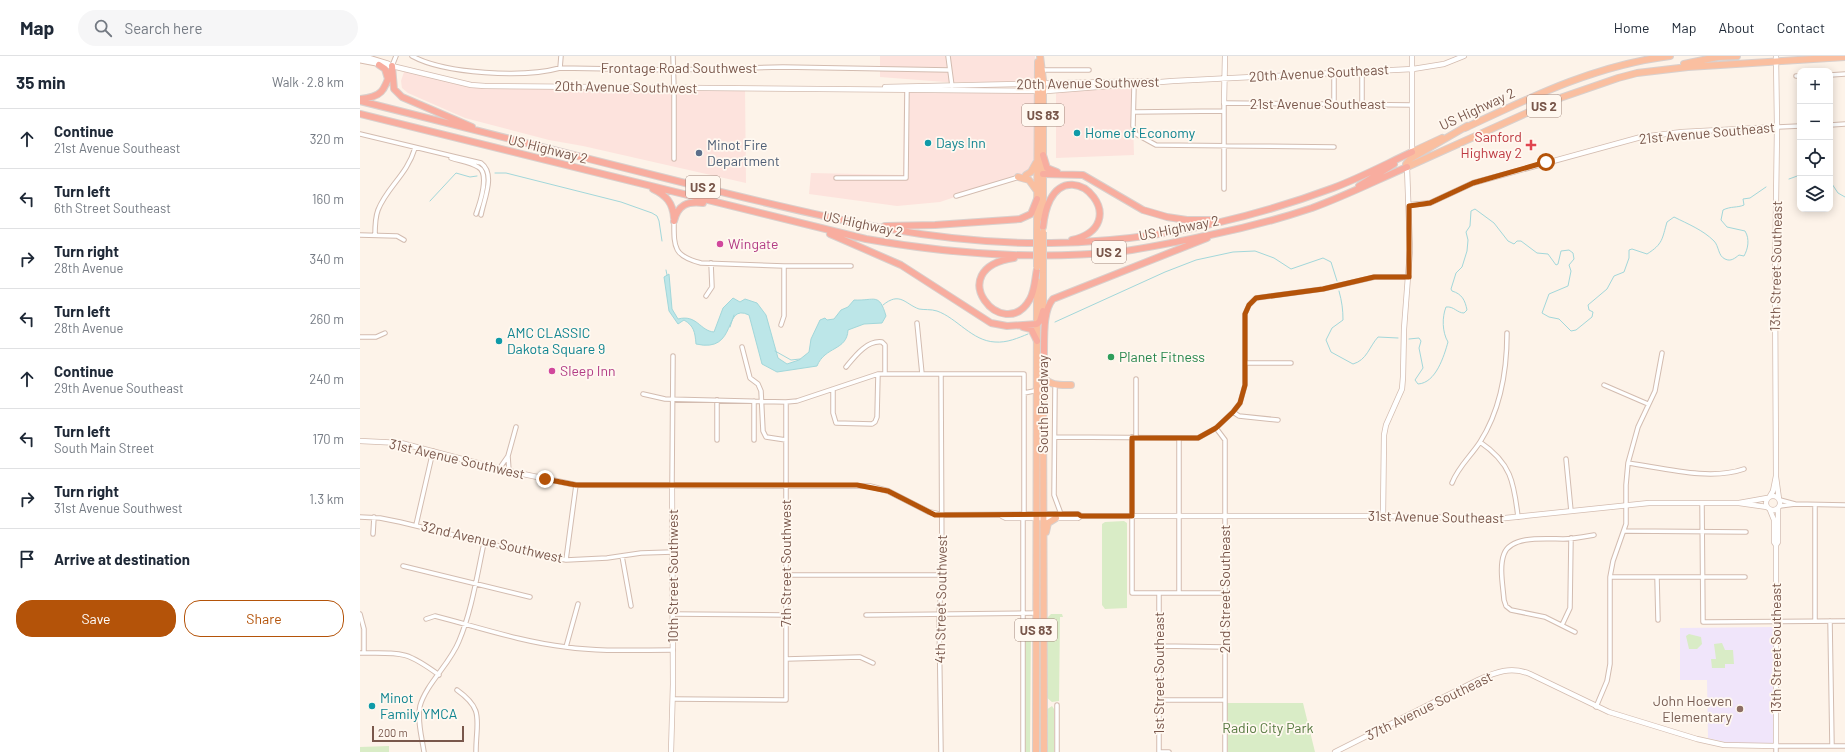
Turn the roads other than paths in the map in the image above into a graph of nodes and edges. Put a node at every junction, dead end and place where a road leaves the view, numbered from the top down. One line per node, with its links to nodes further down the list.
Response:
1 (362, 56): 17 (main road, 20th Avenue Southwest)
2 (396, 56): 17 (street)
3 (412, 56): 18 (street, Frontage Road Southwest)
4 (561, 56): 18 (street)
5 (672, 56): 21 (street)
6 (948, 56): 22 (street)
7 (1039, 56): 23 (highway, South Broadway / US 83); 36 (highway, South Broadway / US 83)
8 (1225, 56): 29 (street)
9 (1412, 56): 19 (street)
10 (1464, 56): 19 (street, 20th Avenue Southeast)
11 (1670, 56): 48 (highway, US Highway 2 / US 2)
12 (1737, 56): 20 (highway)
13 (1776, 58): 14 (highway, US Highway 2 / US 2); 20 (highway, US Highway 2 / US 2); 49 (street, 13th Street Southeast)
14 (1845, 58)
15 (360, 60): 16 (main road, 20th Avenue Southwest)
16 (379, 65): 17 (main road, 20th Avenue Southwest); 30 (highway)
17 (392, 66): 30 (highway); 34 (street, 20th Avenue Southwest); 52 (highway)
18 (560, 68): 21 (street, Frontage Road Southwest)
19 (1412, 69): 25 (street, 20th Avenue Southeast); 42 (street)
20 (1665, 69): 60 (highway, US Highway 2 / US 2)
21 (672, 70): 22 (street, Frontage Road Southwest); 34 (street)
22 (949, 70): 32 (street)
23 (1042, 70): 24 (street); 36 (highway, South Broadway / US 83)
24 (1089, 70)
25 (1362, 71): 26 (street, 20th Avenue Southeast); 41 (street)
26 (1334, 72): 29 (street, 20th Avenue Southeast); 40 (street)
27 (1845, 74): 28 (street)
28 (1833, 75)
29 (1225, 78): 31 (street, 20th Avenue Southeast); 39 (street)
30 (388, 79): 38 (highway)
31 (1173, 81): 33 (street, 20th Avenue Southwest); 36 (street, 20th Avenue Southwest)
32 (952, 84): 35 (street, 20th Avenue Southwest); 36 (street, 20th Avenue Southwest); 37 (street)
33 (1134, 86): 36 (street, 20th Avenue Southwest); 44 (street)
34 (674, 88): 35 (street, 20th Avenue Southwest); 58 (street)
35 (907, 88): 37 (street, 20th Avenue Southwest); 64 (street)
36 (1040, 88): 37 (street, 20th Avenue Southwest); 57 (highway, South Broadway / US 83); 59 (highway, South Broadway / US 83)
37 (953, 91)
38 (360, 100): 52 (highway, US Highway 2 / US 2)
39 (1224, 103): 40 (street, 21st Avenue Southeast); 43 (street)
40 (1334, 104): 41 (street, 21st Avenue Southeast)
41 (1362, 104): 42 (street, 21st Avenue Southeast)
42 (1412, 104): 56 (street)
43 (1224, 111): 44 (street); 53 (street)
44 (1134, 112): 53 (street)
45 (360, 114): 66 (highway, US Highway 2 / US 2)
46 (1845, 124): 47 (street)
47 (1833, 125)
48 (1468, 126): 56 (highway, US Highway 2 / US 2); 60 (highway)
49 (1777, 126): 50 (street, 21st Avenue Southeast); 72 (street, 21st Avenue Southeast); 145 (street, 13th Street Southeast)
50 (1797, 126)
51 (360, 134): 55 (street)
52 (506, 139): 76 (highway, US Highway 2 / US 2)
53 (1224, 145): 54 (street); 67 (street)
54 (1334, 147)
55 (415, 148): 73 (street); 81 (street)
56 (1412, 152): 68 (highway); 74 (highway, US Highway 2 / US 2)
57 (1043, 155): 61 (highway, South Broadway / US 83); 62 (highway)
58 (674, 159)
59 (1037, 159): 61 (highway, South Broadway / US 83); 63 (highway)
60 (1407, 167): 68 (highway, US Highway 2 / US 2); 72 (street)
61 (1040, 174): 62 (highway); 63 (street); 69 (highway, South Broadway / US 83); 78 (highway, South Broadway / US 83)
62 (1063, 174): 74 (highway)
63 (1026, 175): 65 (street)
64 (836, 178)
65 (1018, 178): 69 (highway); 70 (street)
66 (643, 184): 71 (highway, US Highway 2 / US 2); 75 (highway)
67 (1224, 189)
68 (1348, 194): 79 (highway, US Highway 2 / US 2)
69 (1037, 195): 76 (highway); 78 (highway, South Broadway / US 83)
70 (956, 196)
71 (729, 206): 75 (highway); 77 (highway, US Highway 2 / US 2)
72 (1409, 206): 89 (street)
73 (478, 214)
74 (1246, 216): 83 (highway, US Highway 2 / US 2)
75 (674, 222): 85 (street)
76 (851, 223): 83 (highway, US Highway 2 / US 2)
77 (801, 224): 84 (highway, US Highway 2 / US 2); 95 (highway)
78 (1041, 231): 83 (highway); 88 (highway, South Broadway / US 83, bridge)
79 (1213, 234): 84 (highway, US Highway 2 / US 2); 110 (highway)
80 (360, 235): 81 (street)
81 (375, 235): 82 (street)
82 (404, 240)
83 (1051, 243)
84 (1033, 256): 88 (highway)
85 (712, 264): 86 (street); 90 (street)
86 (784, 266): 87 (street); 94 (street)
87 (851, 266)
88 (1039, 269): 91 (highway, South Broadway / US 83); 93 (highway, South Broadway / US 83)
89 (1409, 277): 103 (street); 169 (street)
90 (706, 296)
91 (1043, 311): 93 (highway); 110 (highway, South Broadway / US 83)
92 (917, 323): 108 (street)
93 (1037, 324): 95 (highway); 99 (highway, South Broadway / US 83)
94 (781, 325)
95 (1019, 326): 99 (highway)
96 (385, 333): 98 (street)
97 (1507, 333): 137 (street)
98 (360, 337)
99 (1037, 341): 116 (highway, South Broadway / US 83)
100 (742, 347): 123 (street)
101 (1662, 354): 125 (street)
102 (673, 356): 120 (street, 10th Street Southwest)
103 (1245, 362): 104 (street); 126 (street)
104 (1291, 363)
105 (846, 367): 107 (street)
106 (878, 374): 107 (street); 115 (street); 115 (street)
107 (885, 374): 108 (street)
108 (922, 374): 109 (street)
109 (942, 374): 118 (street); 162 (street, 4th Street Southwest)
110 (1044, 374): 112 (highway); 117 (highway, South Broadway / US 83)
111 (1136, 379): 131 (street)
112 (1071, 385)
113 (1604, 385): 125 (street)
114 (1055, 388): 130 (street)
115 (833, 389): 124 (street)
116 (1036, 390): 117 (street); 118 (street); 164 (highway, South Broadway / US 83)
117 (1044, 390): 164 (highway, South Broadway / US 83)
118 (1024, 393): 163 (street)
119 (643, 394): 120 (street)
120 (673, 399): 121 (street); 148 (street, 10th Street Southwest)
121 (717, 400): 122 (street); 133 (street)
122 (754, 401): 123 (street); 134 (street)
123 (763, 401): 124 (street); 135 (street)
124 (786, 402): 135 (street, 7th Street Southwest)
125 (1648, 404): 141 (street)
126 (1233, 412): 127 (street); 129 (street)
127 (1278, 420)
128 (516, 427): 139 (street)
129 (1216, 428): 132 (street); 168 (street, 2nd Street Southeast)
130 (1055, 437): 131 (street); 161 (street)
131 (1134, 438): 132 (street); 166 (street)
132 (1179, 438): 167 (street)
133 (717, 440)
134 (754, 440)
135 (786, 440): 149 (street, 7th Street Southwest)
136 (360, 441): 138 (street, 31st Avenue Southwest)
137 (1480, 442): 146 (street); 172 (street)
138 (433, 451): 142 (street, 31st Avenue Southwest); 174 (street)
139 (508, 456): 142 (street); 144 (street)
140 (1566, 459): 160 (street)
141 (1628, 463): 143 (street); 154 (street)
142 (499, 469): 144 (street, 31st Avenue Southwest)
143 (1744, 469)
144 (509, 471): 147 (street, 31st Avenue Southwest)
145 (1776, 476): 150 (street, 13th Street Southeast); 151 (street, 13th Street Southeast)
146 (1452, 483)
147 (576, 485): 148 (street, 31st Avenue Southwest); 187 (street)
148 (672, 485): 149 (street, 31st Avenue Southwest); 185 (street, 10th Street Southwest)
149 (786, 486): 162 (street, 31st Avenue Southwest); 189 (street, 7th Street Southwest)
150 (1769, 497): 151 (street); 153 (street, 31st Avenue Southeast); 159 (street, 13th Street Southeast)
151 (1780, 500): 155 (street); 158 (street, 13th Street Southeast)
152 (1702, 503): 153 (street, 31st Avenue Southeast); 154 (street, 31st Avenue Southeast); 176 (street)
153 (1739, 503): 159 (street, 31st Avenue Southeast)
154 (1626, 504): 160 (street, 31st Avenue Southeast); 175 (street)
155 (1795, 504): 156 (street); 158 (street)
156 (1815, 505): 157 (street); 213 (street)
157 (1845, 505)
158 (1779, 507): 159 (street); 182 (street, 13th Street Southeast)
159 (1768, 508): 182 (street, 13th Street Southeast)
160 (1571, 511): 172 (street, 31st Avenue Southeast)
161 (1062, 514): 164 (street, 31st Avenue Southwest); 165 (street, 31st Avenue Southwest)
162 (942, 516): 163 (street, 31st Avenue Southwest); 190 (street, 4th Street Southwest)
163 (1023, 516): 164 (street, 31st Avenue Southwest); 209 (street)
164 (1039, 516): 173 (street, 31st Avenue Southwest); 183 (highway, South Broadway / US 83); 184 (highway, South Broadway / US 83); 191 (highway)
165 (1081, 516): 166 (street, 31st Avenue Southwest); 173 (street, 31st Avenue Southwest)
166 (1132, 516): 167 (street, 31st Avenue Southeast); 197 (street)
167 (1179, 516): 168 (street, 31st Avenue Southeast); 198 (street)
168 (1225, 516): 169 (street, 31st Avenue Southeast); 199 (street, 2nd Street Southeast)
169 (1383, 516): 172 (street, 31st Avenue Southeast)
170 (360, 517): 171 (street, 32nd Avenue Southwest)
171 (374, 517): 174 (street, 32nd Avenue Southwest); 178 (street)
172 (1518, 517)
173 (1056, 518): 184 (highway)
174 (416, 525): 181 (street, 32nd Avenue Southwest)
175 (1625, 531): 176 (street); 192 (street)
176 (1703, 532): 177 (street); 194 (street)
177 (1746, 532)
178 (373, 534)
179 (1594, 535): 180 (street)
180 (1571, 538): 218 (street); 218 (street)
181 (484, 542): 187 (street, 32nd Avenue Southwest); 196 (street)
182 (1776, 545): 216 (street, 13th Street Southeast)
183 (1036, 546): 203 (highway); 204 (highway, South Broadway / US 83)
184 (1043, 547): 191 (highway, South Broadway / US 83)
185 (673, 552): 186 (street, 32nd Avenue Southwest); 206 (street, 10th Street Southwest)
186 (622, 556): 187 (street, 32nd Avenue Southwest); 202 (street)
187 (566, 560)
188 (403, 566): 196 (street)
189 (786, 575): 190 (street); 210 (street, 7th Street Southwest)
190 (942, 575): 208 (street, 4th Street Southwest)
191 (1044, 577): 203 (highway, South Broadway / US 83)
192 (1610, 577): 193 (street); 236 (street)
193 (1657, 577): 194 (street); 212 (street)
194 (1703, 577): 195 (street); 216 (street)
195 (1746, 577)
196 (475, 584): 200 (street); 217 (street)
197 (1159, 593): 198 (street); 220 (street, 1st Street Southeast)
198 (1179, 593): 199 (street)
199 (1225, 593): 223 (street, 2nd Street Southeast)
200 (530, 597)
201 (578, 604): 221 (street)
202 (631, 606)
203 (1044, 611): 228 (highway, South Broadway / US 83)
204 (1036, 613): 209 (street); 222 (highway, South Broadway / US 83); 228 (highway)
205 (360, 614): 225 (street)
206 (673, 614): 210 (street); 224 (street, 10th Street Southwest)
207 (866, 614): 208 (street)
208 (939, 614): 209 (street); 243 (street, 4th Street Southwest)
209 (1023, 614): 244 (street)
210 (786, 615): 226 (street, 7th Street Southwest)
211 (426, 619): 217 (street)
212 (1658, 620)
213 (1815, 621): 214 (street); 216 (street)
214 (1830, 621): 215 (street); 238 (street)
215 (1845, 621)
216 (1776, 622): 237 (street, 13th Street Southeast)
217 (464, 624): 221 (street); 229 (street)
218 (1562, 625): 219 (street)
219 (1575, 632)
220 (1159, 646): 223 (street); 232 (street, 1st Street Southeast)
221 (566, 647): 224 (street)
222 (1036, 647): 234 (highway); 245 (highway, South Broadway / US 83)
223 (1225, 647): 233 (street, 2nd Street Southeast)
224 (673, 650): 231 (street, 10th Street Southwest)
225 (362, 653): 229 (street)
226 (786, 659): 227 (street); 231 (street, 7th Street Southwest)
227 (873, 663)
228 (1044, 670): 234 (highway, South Broadway / US 83)
229 (439, 675): 240 (street)
230 (457, 690): 241 (street)
231 (673, 699): 242 (street, 10th Street Southwest)
232 (1159, 700): 233 (street); 248 (street, 1st Street Southeast)
233 (1225, 700): 250 (street, 2nd Street Southeast)
234 (1044, 704): 246 (highway, South Broadway / US 83)
235 (1057, 705): 247 (street)
236 (1596, 707): 237 (street, 37th Avenue Southeast); 251 (street, 37th Avenue Southeast)
237 (1776, 746): 238 (street); 252 (street, 13th Street Southeast)
238 (1832, 746): 239 (street)
239 (1845, 746)
240 (424, 752)
241 (476, 752)
242 (671, 752)
243 (941, 752)
244 (1023, 752)
245 (1036, 752)
246 (1044, 752)
247 (1057, 752)
248 (1159, 752): 249 (street)
249 (1169, 752)
250 (1225, 752)
251 (1335, 752)
252 (1776, 752)

